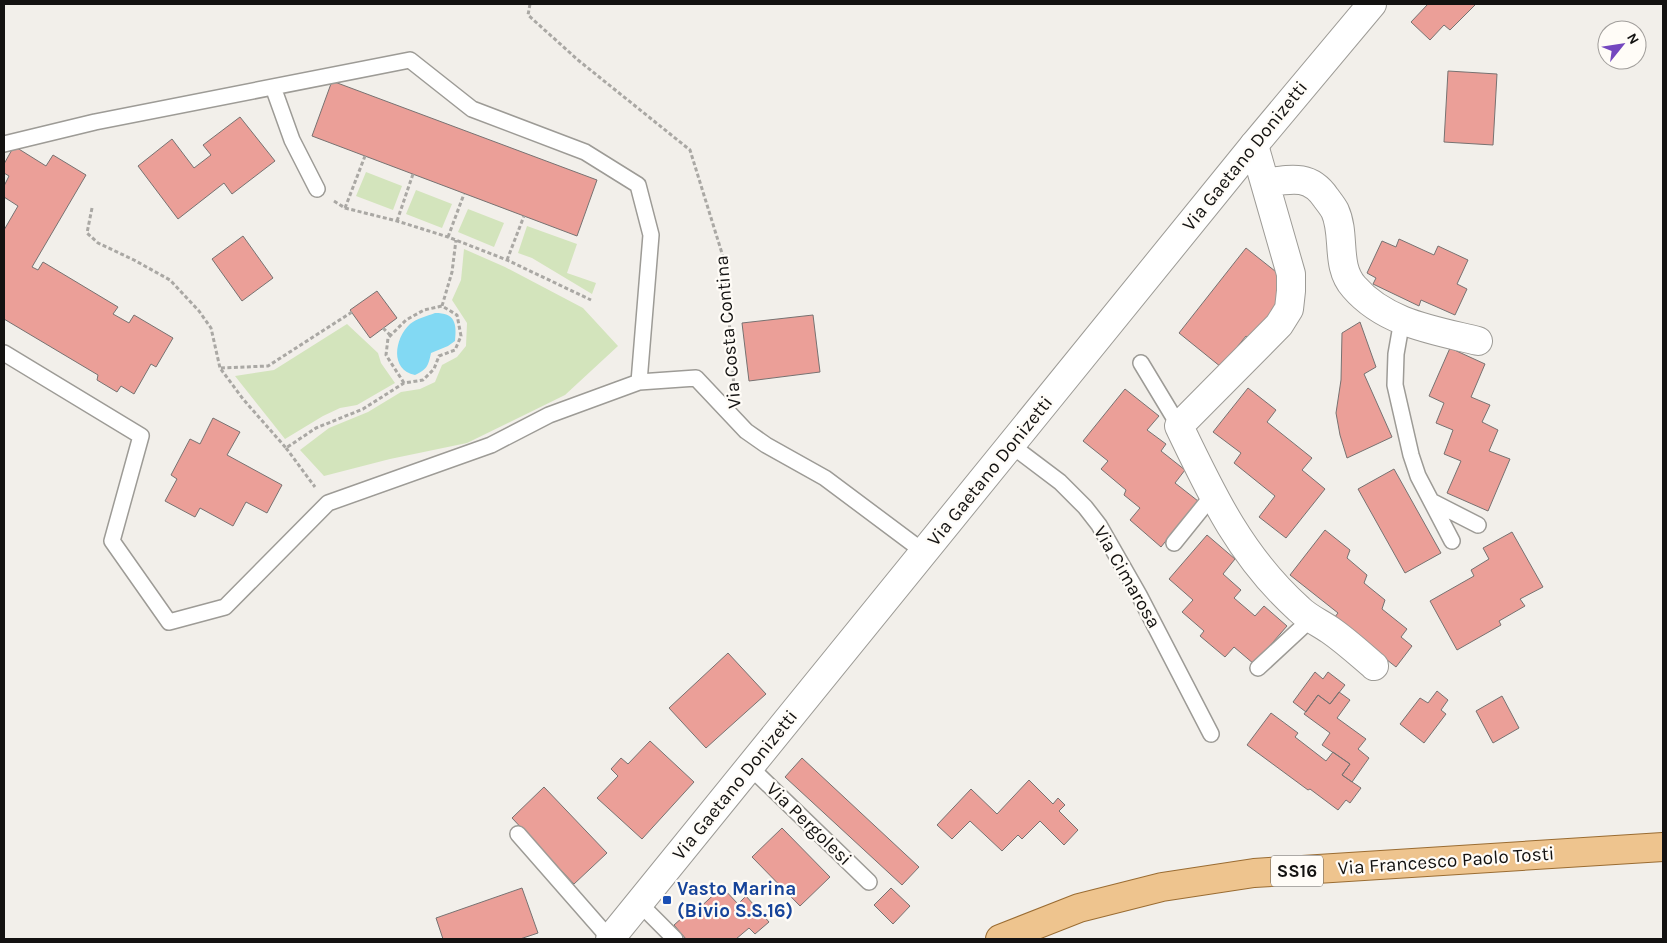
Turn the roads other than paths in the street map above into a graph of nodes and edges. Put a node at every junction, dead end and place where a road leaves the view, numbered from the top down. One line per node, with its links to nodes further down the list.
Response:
1 (1372, 4): 4 (street, Via Gaetano Donizetti)
2 (273, 87): 3 (lane); 6 (lane); 11 (lane)
3 (4, 144)
4 (1254, 145): 5 (street); 13 (street, Via Gaetano Donizetti)
5 (1265, 183): 7 (street); 12 (street)
6 (317, 189)
7 (1402, 320): 8 (street); 15 (lane)
8 (1478, 340)
9 (4, 352): 11 (lane)
10 (1141, 363): 12 (lane)
11 (639, 382): 19 (lane, Via Costa Contina)
12 (1179, 426): 14 (street)
13 (1011, 445): 19 (street, Via Gaetano Donizetti); 23 (lane, Via Cimarosa)
14 (1212, 496): 18 (lane); 20 (street)
15 (1431, 501): 16 (lane); 17 (lane)
16 (1478, 525)
17 (1452, 542)
18 (1174, 543)
19 (924, 552): 24 (street, Via Gaetano Donizetti)
20 (1312, 618): 21 (street); 22 (lane)
21 (1374, 666)
22 (1258, 668)
23 (1211, 734)
24 (750, 767): 27 (lane, Via Pergolesi); 28 (street, Via Gaetano Donizetti)
25 (518, 834): 29 (lane)
26 (1663, 847): 31 (main road, Via Francesco Paolo Tosti / SS16)
27 (868, 882)
28 (640, 903): 29 (street, Via Gaetano Donizetti); 30 (lane)
29 (610, 939)
30 (675, 939)
31 (1000, 939)

